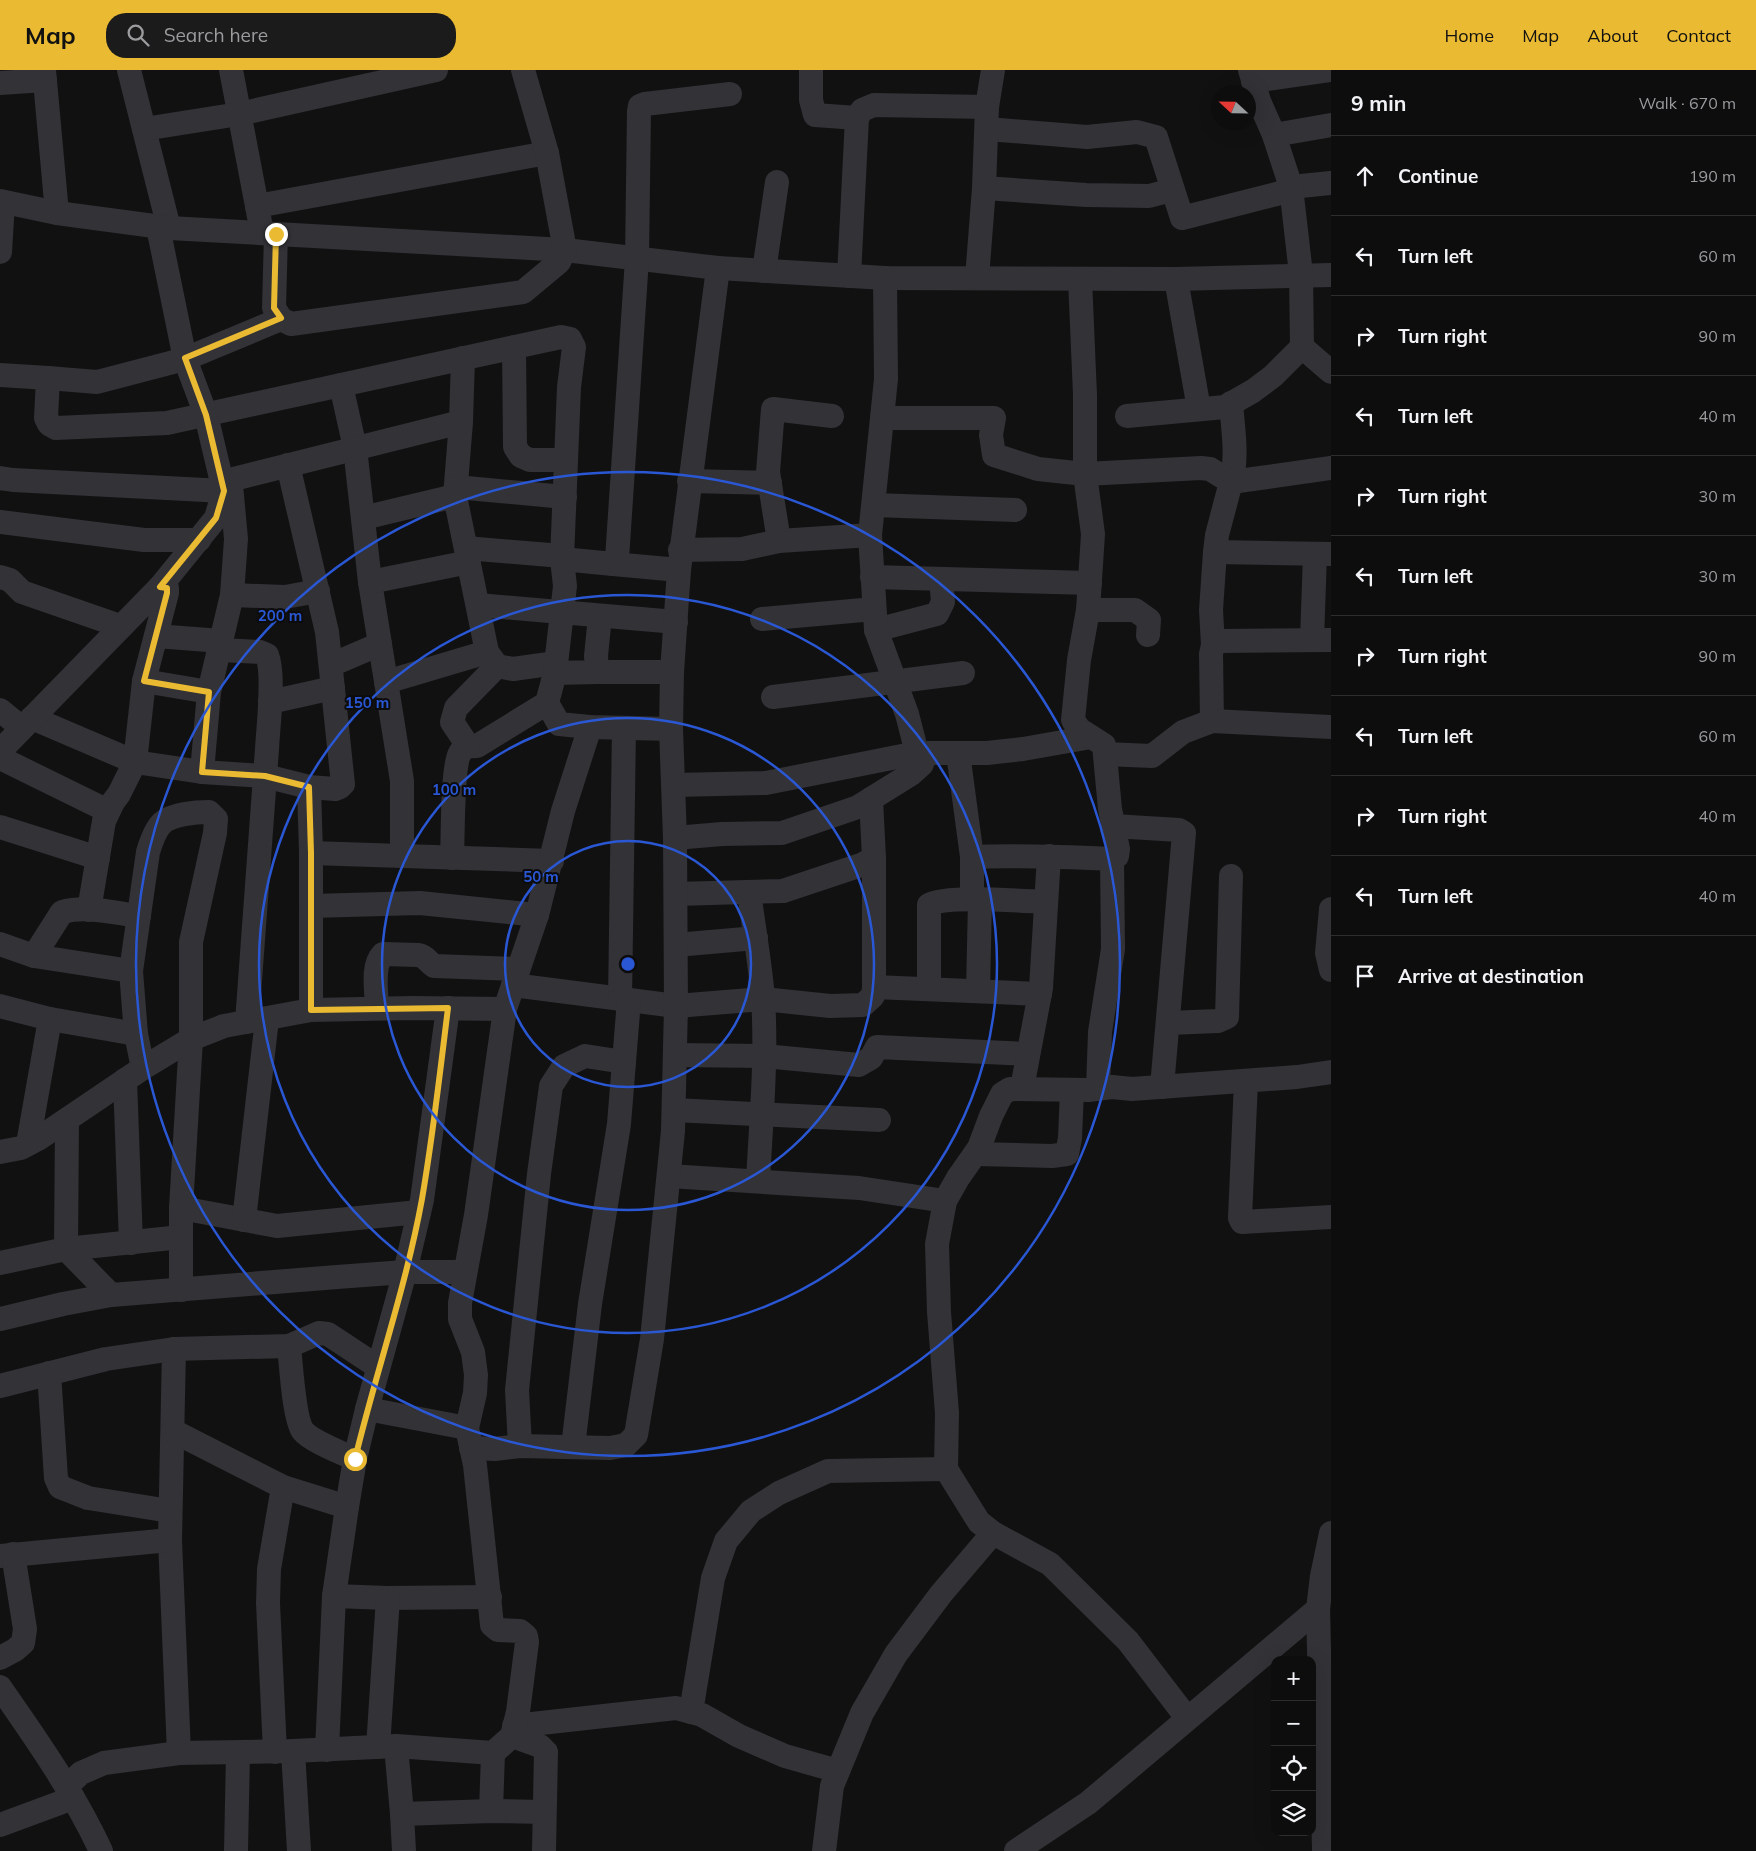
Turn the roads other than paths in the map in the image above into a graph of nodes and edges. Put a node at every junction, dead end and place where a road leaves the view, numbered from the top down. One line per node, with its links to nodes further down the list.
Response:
1 (129, 70): 16 (street)
2 (231, 70): 12 (street)
3 (436, 70): 12 (street)
4 (523, 70): 18 (street)
5 (810, 70): 13 (street)
6 (992, 70): 14 (street)
7 (1331, 70): 9 (street)
8 (45, 75): 10 (street); 26 (street)
9 (1251, 76): 17 (street)
10 (0, 83)
11 (730, 94): 31 (street)
12 (239, 114): 16 (street); 25 (street)
13 (857, 118): 14 (street); 36 (street)
14 (987, 118): 21 (street); 23 (street)
15 (1331, 125): 17 (street)
16 (144, 129): 27 (street)
17 (1274, 135): 22 (street)
18 (547, 153): 25 (street); 29 (street)
19 (777, 182): 33 (street)
20 (1331, 183): 22 (street)
21 (984, 188): 23 (street); 38 (street)
22 (1292, 188): 23 (street); 34 (street)
23 (1172, 190)
24 (1, 202): 26 (street); 30 (street)
25 (257, 206): 28 (street)
26 (57, 213): 27 (street)
27 (164, 227): 28 (street); 44 (street)
28 (269, 234): 29 (street); 41 (street)
29 (565, 250): 31 (street); 41 (street)
30 (0, 252)
31 (637, 259): 32 (street); 81 (street)
32 (718, 268): 33 (street); 63 (street)
33 (764, 271): 36 (street)
34 (1301, 274): 35 (street); 40 (street); 43 (street)
35 (1331, 275)
36 (849, 276): 37 (street)
37 (885, 278): 38 (street); 55 (street)
38 (977, 278): 39 (street)
39 (1080, 279): 40 (street); 61 (street)
40 (1176, 279): 51 (street)
41 (281, 318): 44 (street)
42 (514, 347): 45 (street); 58 (street); 58 (street)
43 (1302, 347): 46 (street); 50 (street)
44 (185, 358): 48 (street); 52 (street)
45 (463, 358): 49 (street); 56 (street)
46 (1329, 369)
47 (0, 375): 48 (street)
48 (48, 378): 52 (street)
49 (341, 385): 52 (street); 57 (street)
50 (1231, 403): 51 (street); 64 (street)
51 (1199, 409): 54 (street)
52 (206, 415): 66 (street)
53 (832, 416): 65 (street)
54 (1127, 416)
55 (882, 418): 61 (street); 69 (street)
56 (461, 422): 57 (street); 67 (street)
57 (355, 448): 59 (street); 71 (street)
58 (566, 460): 68 (street)
59 (288, 465): 66 (street); 88 (street)
60 (1331, 468): 64 (street)
61 (1085, 474): 64 (street); 86 (street)
62 (0, 478): 66 (street)
63 (689, 481): 65 (street); 80 (street)
64 (1231, 482): 76 (street)
65 (770, 483): 75 (street)
66 (225, 484): 74 (street); 89 (street)
67 (456, 491): 68 (street); 71 (street); 78 (street)
68 (565, 497): 79 (street)
69 (874, 505): 70 (street); 73 (street)
70 (1015, 510)
71 (363, 518): 85 (street)
72 (0, 522): 74 (street)
73 (870, 535): 75 (street); 83 (street)
74 (199, 540): 87 (street)
75 (779, 540): 80 (street)
76 (1215, 552): 77 (street); 102 (street)
77 (1323, 554): 100 (street)
78 (467, 555): 79 (street); 85 (street); 90 (street)
79 (562, 557): 81 (street); 92 (street)
80 (679, 560): 81 (street); 96 (street)
81 (613, 564)
82 (0, 577): 97 (street)
83 (872, 577): 84 (street); 95 (street)
84 (941, 578): 86 (street); 95 (street)
85 (370, 582): 101 (street)
86 (1090, 583): 91 (street)
87 (160, 587): 97 (street); 99 (street)
88 (318, 591): 89 (street); 105 (street)
89 (232, 595): 103 (street)
90 (478, 605): 92 (street); 104 (street)
91 (1088, 610): 98 (street); 125 (street)
92 (562, 612): 93 (street); 106 (street)
93 (600, 616): 96 (street); 107 (street)
94 (762, 619): 95 (street)
95 (875, 619): 111 (street)
96 (676, 622): 108 (street)
97 (120, 626): 120 (street)
98 (1148, 635)
99 (156, 636): 103 (street); 110 (street)
100 (1322, 640): 102 (street)
101 (380, 644): 105 (street); 112 (street)
102 (1213, 645): 119 (street)
103 (220, 646): 114 (street); 116 (street)
104 (492, 659): 106 (street); 112 (street); 126 (street)
105 (331, 665): 113 (street)
106 (556, 668): 107 (street); 117 (street)
107 (597, 672): 108 (street)
108 (672, 672): 124 (street)
109 (963, 673): 111 (street)
110 (144, 681): 114 (street); 131 (street)
111 (895, 681): 115 (street); 128 (street)
112 (386, 682): 142 (street)
113 (333, 688): 116 (street); 135 (street)
114 (209, 692): 132 (street)
115 (774, 697)
116 (270, 702): 133 (street)
117 (547, 703): 121 (street); 126 (street)
118 (0, 710): 120 (street)
119 (1212, 721): 122 (street); 125 (street)
120 (27, 723): 127 (street); 131 (street)
121 (590, 727): 123 (street); 149 (street)
122 (1331, 727)
123 (624, 728): 124 (street); 171 (street)
124 (671, 729): 134 (street)
125 (1098, 745): 129 (street); 138 (street)
126 (468, 746): 145 (street)
127 (0, 751)
128 (917, 753): 129 (street); 134 (street); 136 (street)
129 (958, 753): 147 (street)
130 (0, 758): 137 (street)
131 (135, 762): 132 (street); 137 (street)
132 (202, 772): 133 (street)
133 (265, 776): 135 (street); 180 (street)
134 (674, 785): 140 (street)
135 (309, 787): 141 (street)
136 (871, 799): 140 (street); 146 (street)
137 (108, 811): 144 (street)
138 (1113, 826): 148 (street); 181 (street)
139 (0, 827): 144 (street)
140 (676, 838): 152 (street)
141 (311, 853): 142 (street); 155 (street)
142 (402, 856): 145 (street)
143 (1049, 856): 147 (street); 148 (street); 154 (street)
144 (98, 858): 157 (street)
145 (452, 858): 149 (street)
146 (874, 858): 151 (street); 167 (street)
147 (972, 858): 153 (street)
148 (1112, 859): 193 (street)
149 (552, 861): 158 (street)
150 (1231, 876): 181 (street)
151 (748, 893): 152 (street); 160 (street)
152 (676, 894): 162 (street)
153 (976, 900): 154 (street); 168 (street); 169 (street)
154 (1046, 902): 170 (street)
155 (311, 906): 158 (street); 178 (street)
156 (1331, 909): 164 (street)
157 (89, 910): 159 (street); 163 (street)
158 (537, 915): 166 (street)
159 (139, 916): 165 (street); 183 (street)
160 (756, 938): 162 (street); 172 (street)
161 (0, 944): 163 (street)
162 (676, 945): 174 (street)
163 (34, 956): 165 (street)
164 (1331, 970)
165 (130, 971): 182 (street)
166 (515, 977): 171 (street); 175 (street); 177 (street)
167 (874, 987): 168 (street); 172 (street)
168 (929, 989): 169 (street)
169 (978, 991): 170 (street)
170 (1040, 994): 184 (street)
171 (625, 999): 174 (street); 187 (street)
172 (763, 999): 174 (street); 186 (street)
173 (0, 1006): 179 (street)
174 (676, 1006): 185 (street)
175 (377, 1008): 176 (street); 178 (street)
176 (448, 1008): 177 (street); 206 (street)
177 (505, 1008): 214 (street)
178 (311, 1010): 180 (street)
179 (50, 1019): 182 (street); 199 (street)
180 (257, 1021): 183 (street); 208 (street)
181 (1168, 1023): 191 (street)
182 (136, 1034): 189 (street)
183 (191, 1039): 189 (street); 205 (street)
184 (1028, 1054): 186 (street); 192 (street)
185 (675, 1055): 186 (street); 195 (street)
186 (764, 1056): 196 (street)
187 (624, 1062): 226 (street); 227 (street)
188 (1331, 1072): 190 (street)
189 (134, 1074): 197 (street); 210 (street)
190 (1246, 1081): 191 (street); 207 (street)
191 (1162, 1087): 193 (street)
192 (1022, 1088): 194 (street); 201 (street)
193 (1098, 1089): 194 (street)
194 (1072, 1090): 201 (street)
195 (674, 1110): 196 (street); 202 (street)
196 (761, 1114): 198 (street); 203 (street)
197 (67, 1120): 199 (street); 211 (street)
198 (879, 1120)
199 (28, 1144): 200 (street)
200 (0, 1152)
201 (975, 1154): 204 (street)
202 (668, 1176): 203 (street); 227 (street)
203 (758, 1181): 204 (street)
204 (945, 1200): 229 (street)
205 (181, 1208): 208 (street); 209 (street)
206 (418, 1212): 208 (street); 213 (street)
207 (1331, 1217)
208 (244, 1220)
209 (181, 1237): 210 (street); 215 (street)
210 (131, 1243): 211 (street)
211 (66, 1249): 212 (street); 216 (street)
212 (0, 1263)
213 (405, 1272): 214 (street); 215 (street); 220 (street)
214 (465, 1272): 225 (street)
215 (181, 1290): 216 (street)
216 (111, 1296): 217 (street)
217 (0, 1319)
218 (289, 1346): 219 (street); 220 (street); 228 (street)
219 (174, 1349): 221 (street); 224 (street)
220 (378, 1368): 223 (street)
221 (49, 1373): 222 (street); 232 (street)
222 (0, 1386)
223 (367, 1409): 225 (street); 228 (street)
224 (173, 1431): 230 (street); 232 (street)
225 (469, 1438): 226 (street); 238 (street)
226 (520, 1446): 227 (street)
227 (574, 1447)
228 (355, 1459): 231 (street)
229 (946, 1469): 233 (street); 243 (street)
230 (283, 1486): 231 (street); 248 (street)
231 (347, 1507): 237 (street)
232 (170, 1511): 235 (street)
233 (993, 1533): 244 (street); 252 (street)
234 (1331, 1533): 240 (street)
235 (170, 1540): 236 (street); 249 (street)
236 (7, 1555): 241 (street)
237 (334, 1596): 239 (street); 247 (street)
238 (490, 1597): 239 (street); 245 (street)
239 (388, 1598): 246 (street)
240 (1318, 1609): 244 (street); 265 (street)
241 (0, 1658)
242 (0, 1687): 253 (street)
243 (691, 1712): 245 (street); 252 (street)
244 (1187, 1718): 264 (street)
245 (513, 1731): 251 (street); 255 (street)
246 (387, 1747): 247 (street); 251 (street); 256 (street)
247 (327, 1750): 248 (street)
248 (284, 1752): 250 (street); 260 (street)
249 (179, 1753): 250 (street); 253 (street)
250 (238, 1753): 259 (street)
251 (493, 1753): 254 (street)
252 (838, 1771): 263 (street)
253 (70, 1792): 257 (street); 258 (street)
254 (492, 1811): 255 (street); 256 (street)
255 (544, 1812): 262 (street)
256 (402, 1814): 261 (street)
257 (0, 1825)
258 (102, 1851)
259 (236, 1851)
260 (299, 1851)
261 (404, 1851)
262 (544, 1851)
263 (824, 1851)
264 (1016, 1851)
265 (1324, 1851)

